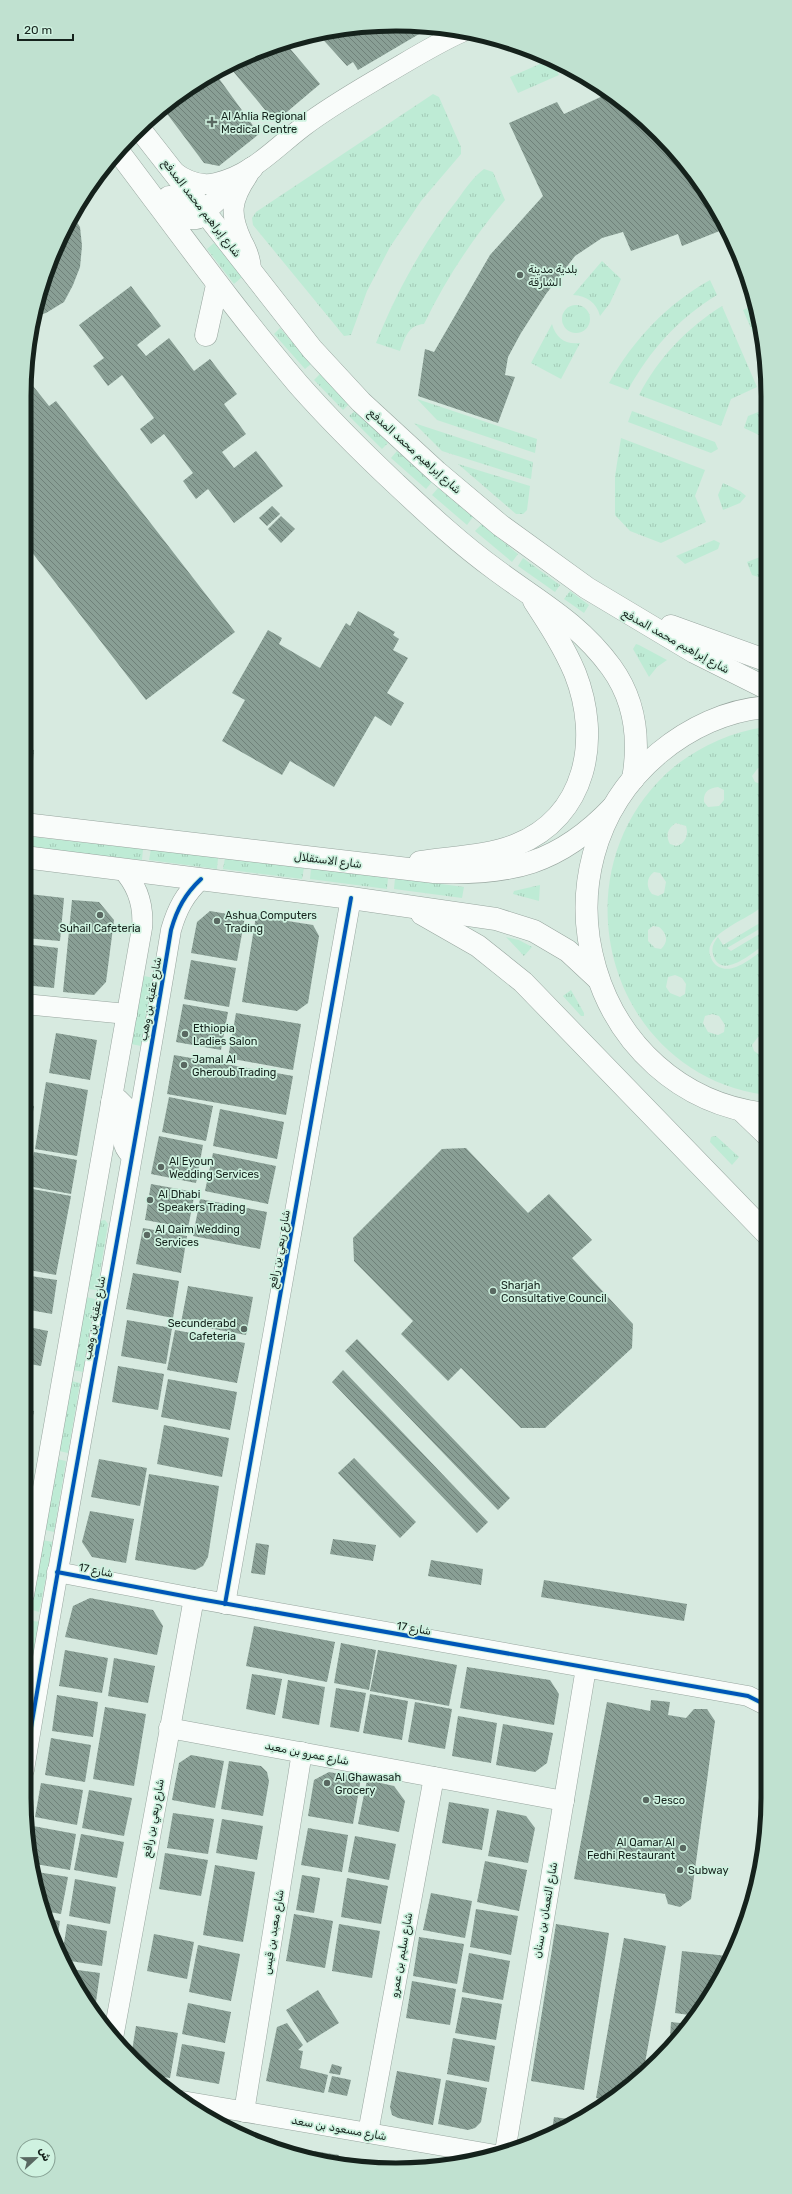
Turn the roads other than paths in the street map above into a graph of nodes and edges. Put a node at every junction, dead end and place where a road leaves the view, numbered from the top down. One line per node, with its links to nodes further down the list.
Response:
1 (455, 36): 5 (street)
2 (144, 133): 6 (main road, شارع إبراهيم محمد المدفع)
3 (130, 147): 7 (main road)
4 (121, 156): 9 (main road)
5 (252, 168): 6 (street); 7 (main road); 8 (street)
6 (173, 171): 7 (main road, شارع إبراهيم محمد المدفع)
7 (204, 211): 8 (main road, شارع إبراهيم محمد المدفع)
8 (252, 272): 11 (main road, شارع إبراهيم محمد المدفع)
9 (218, 285): 10 (main road); 12 (main road)
10 (206, 335)
11 (587, 588): 13 (main road); 14 (main road, شارع إبراهيم محمد المدفع)
12 (529, 593): 16 (main road); 20 (main road)
13 (761, 658)
14 (761, 685)
15 (761, 708): 16 (main road)
16 (633, 779): 17 (main road)
17 (613, 806): 20 (main road, شارع الاستقلال); 25 (main road)
18 (31, 825): 20 (main road, شارع الاستقلال)
19 (31, 858): 21 (main road)
20 (385, 867)
21 (122, 869): 22 (main road); 27 (street, شارع عقبة بن وهب)
22 (201, 878): 23 (main road); 32 (street, شارع عقبة بن وهب)
23 (351, 898): 24 (main road); 39 (street, شارع ربعي بن رافع)
24 (402, 905): 25 (main road); 33 (main road)
25 (597, 978): 29 (main road)
26 (31, 1005): 27 (street)
27 (127, 1014): 28 (street, شارع عقبة بن وهب)
28 (112, 1102): 32 (street); 36 (street, شارع عقبة بن وهب)
29 (740, 1110): 30 (main road); 31 (main road)
30 (761, 1113)
31 (761, 1130)
32 (133, 1156): 37 (street, شارع عقبة بن وهب)
33 (746, 1212): 34 (main road); 35 (main road)
34 (761, 1216)
35 (761, 1228)
36 (31, 1557)
37 (57, 1572): 38 (street, شارع 17); 44 (street, شارع عقبة بن وهب)
38 (194, 1598): 39 (street, شارع 17); 45 (street, شارع ربعي بن رافع)
39 (225, 1604): 40 (street, شارع 17)
40 (586, 1668): 42 (street, شارع 17); 48 (street, شارع النعمان بن سنان)
41 (761, 1693): 42 (street, شارع 17)
42 (748, 1696): 43 (street, شارع 17)
43 (761, 1702)
44 (31, 1728)
45 (169, 1728): 46 (street, شارع عمرو بن معبد); 49 (street, شارع ربعي بن رافع)
46 (302, 1752): 47 (street, شارع عمرو بن معبد); 51 (street, شارع معبد بن قيس)
47 (434, 1777): 48 (street, شارع عمرو بن معبد); 52 (street, شارع سليم بن عمرو)
48 (564, 1801): 53 (street, شارع النعمان بن سنان)
49 (114, 2030)
50 (197, 2104): 51 (street, شارع مسعود بن سعد)
51 (244, 2112): 52 (street, شارع مسعود بن سعد)
52 (368, 2133): 54 (street, شارع مسعود بن سعد)
53 (506, 2146)
54 (480, 2153)

